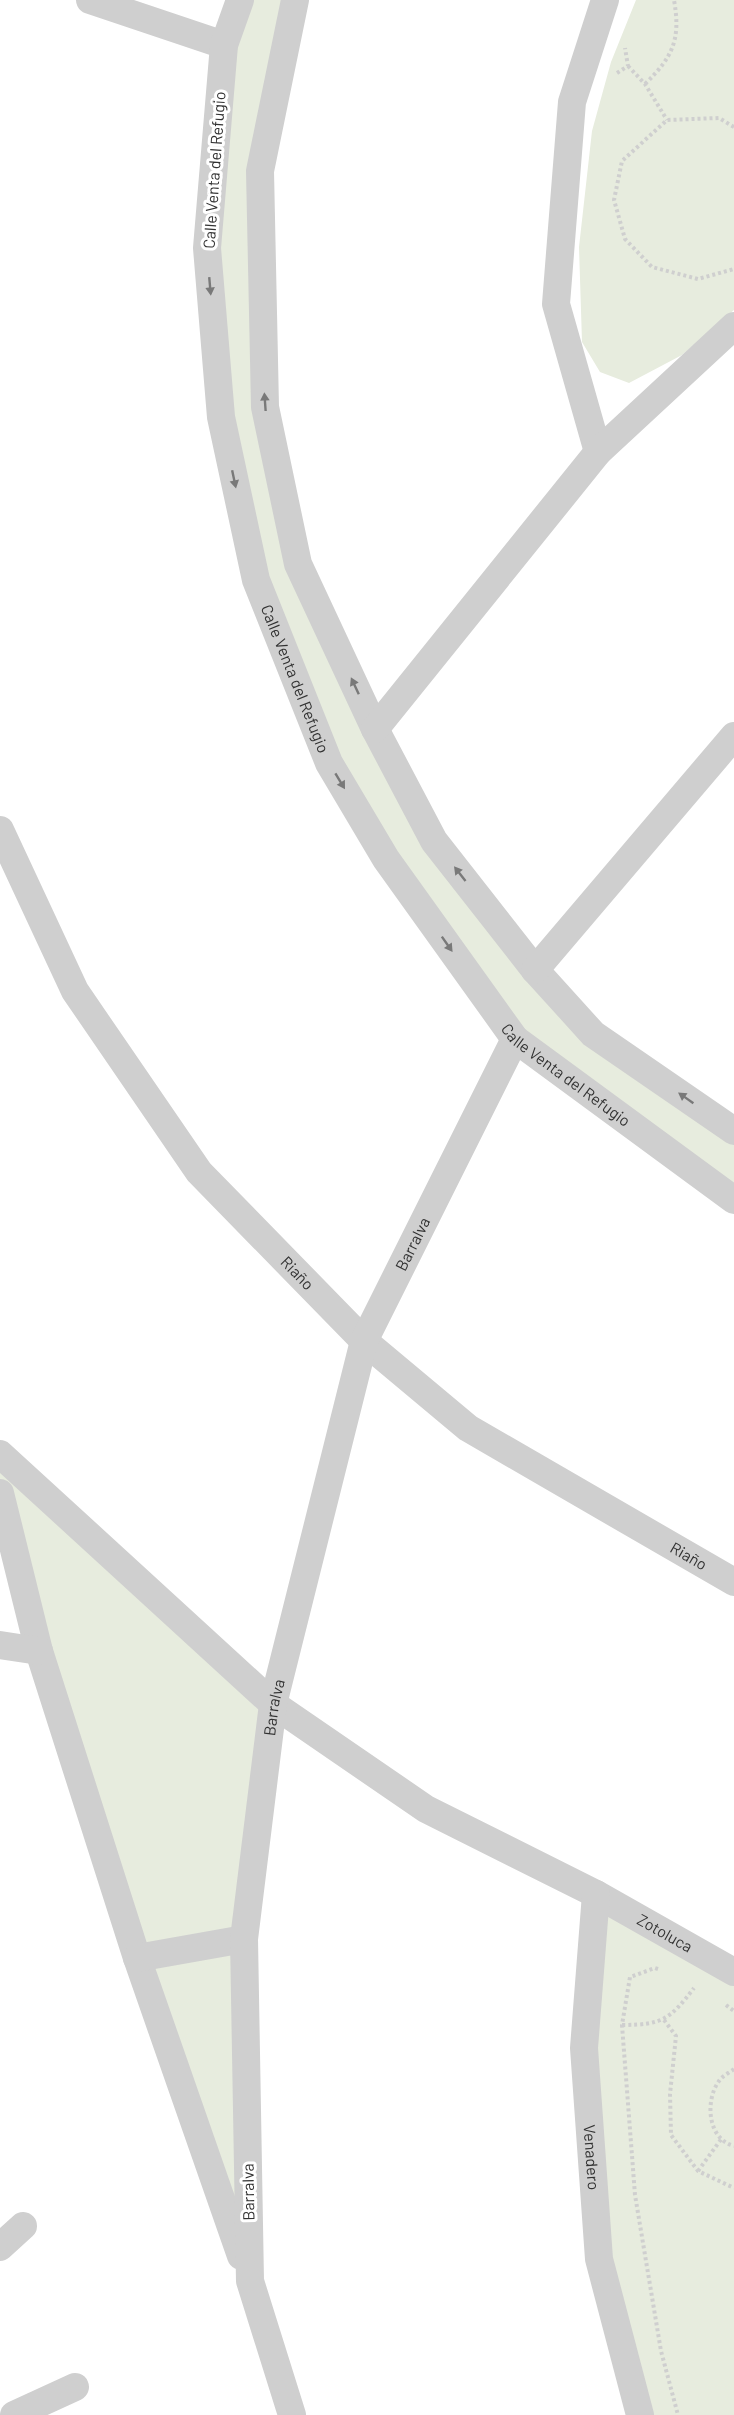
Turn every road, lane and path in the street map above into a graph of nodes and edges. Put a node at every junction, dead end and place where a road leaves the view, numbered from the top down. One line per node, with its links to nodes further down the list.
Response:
1 (90, 0): 6 (street)
2 (240, 0): 6 (street, Calle Venta del Refugio)
3 (295, 0): 14 (street, one-way to 3)
4 (605, 0): 13 (street)
5 (674, 0): 8 (path)
6 (224, 45): 18 (street, Calle Venta del Refugio, one-way to 18)
7 (628, 66): 8 (path)
8 (645, 84): 9 (path)
9 (667, 120): 10 (path); 11 (path)
10 (734, 127)
11 (734, 269)
12 (734, 326): 13 (street)
13 (598, 452): 14 (street)
14 (375, 729): 17 (street, one-way to 14)
15 (734, 736): 17 (street)
16 (0, 830): 21 (street, Riaño)
17 (535, 970): 19 (street, one-way to 17)
18 (514, 1040): 20 (street, Calle Venta del Refugio); 21 (street, Barralva)
19 (734, 1131)
20 (734, 1200)
21 (364, 1341): 24 (street, Riaño); 27 (street, Barralva)
22 (0, 1454): 27 (street, Zotoluca)
23 (0, 1493): 26 (street)
24 (734, 1582)
25 (0, 1646): 26 (street)
26 (39, 1651): 30 (street)
27 (273, 1704): 28 (street, Zotoluca); 29 (street, Barralva)
28 (596, 1894): 31 (street, Zotoluca); 51 (street, Venadero)
29 (244, 1939): 30 (street); 47 (street, Barralva)
30 (137, 1958): 47 (street)
31 (734, 1972)
32 (664, 1973): 39 (path)
33 (684, 1983): 34 (path)
34 (694, 1988): 35 (path); 38 (path)
35 (702, 1992)
36 (718, 2000): 37 (path)
37 (734, 2011)
38 (664, 2020): 39 (path); 43 (path)
39 (622, 2025): 52 (path)
40 (734, 2069): 41 (path)
41 (723, 2138): 42 (path); 43 (path)
42 (734, 2146)
43 (698, 2171): 44 (path)
44 (734, 2188)
45 (23, 2226): 46 (street)
46 (0, 2247)
47 (250, 2281): 50 (street, Barralva)
48 (75, 2387): 49 (street)
49 (14, 2415)
50 (292, 2415)
51 (640, 2415)
52 (678, 2415)

